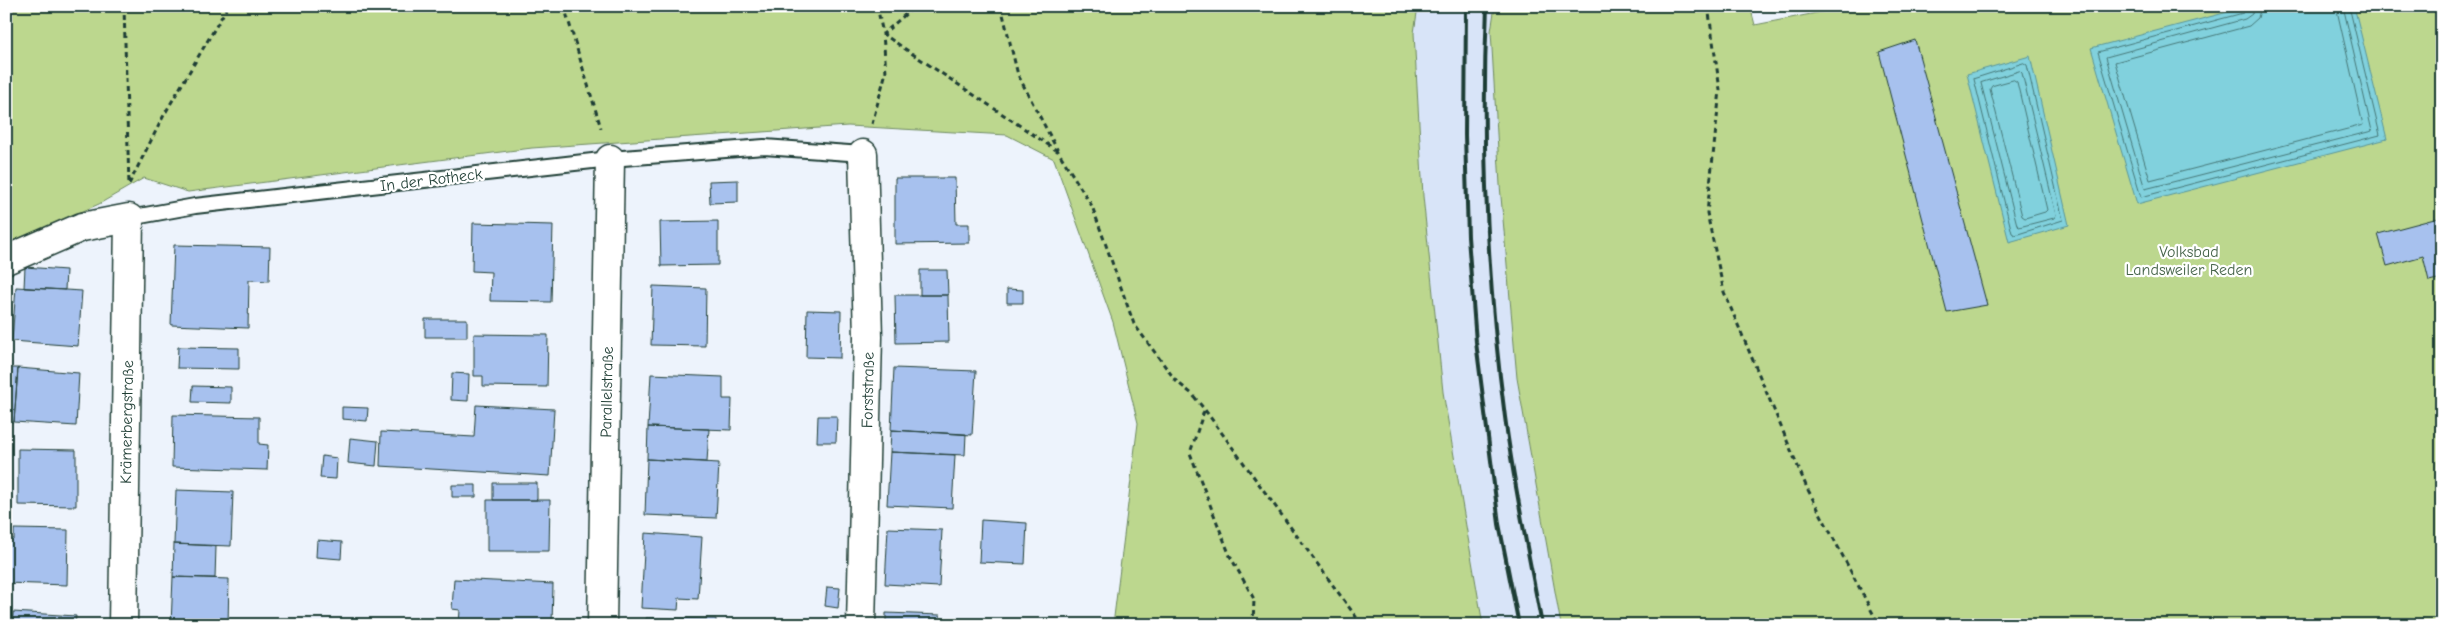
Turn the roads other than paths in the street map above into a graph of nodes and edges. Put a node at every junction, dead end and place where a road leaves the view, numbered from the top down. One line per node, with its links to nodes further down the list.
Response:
1 (864, 154): 2 (lane, In der Rotheck); 7 (street, Forststraße)
2 (610, 159): 3 (lane, In der Rotheck); 6 (street, Parallelstraße)
3 (129, 218): 4 (street, In der Rotheck); 5 (street, Krämerbergstraße)
4 (6, 260)
5 (123, 625)
6 (602, 625)
7 (861, 625)

